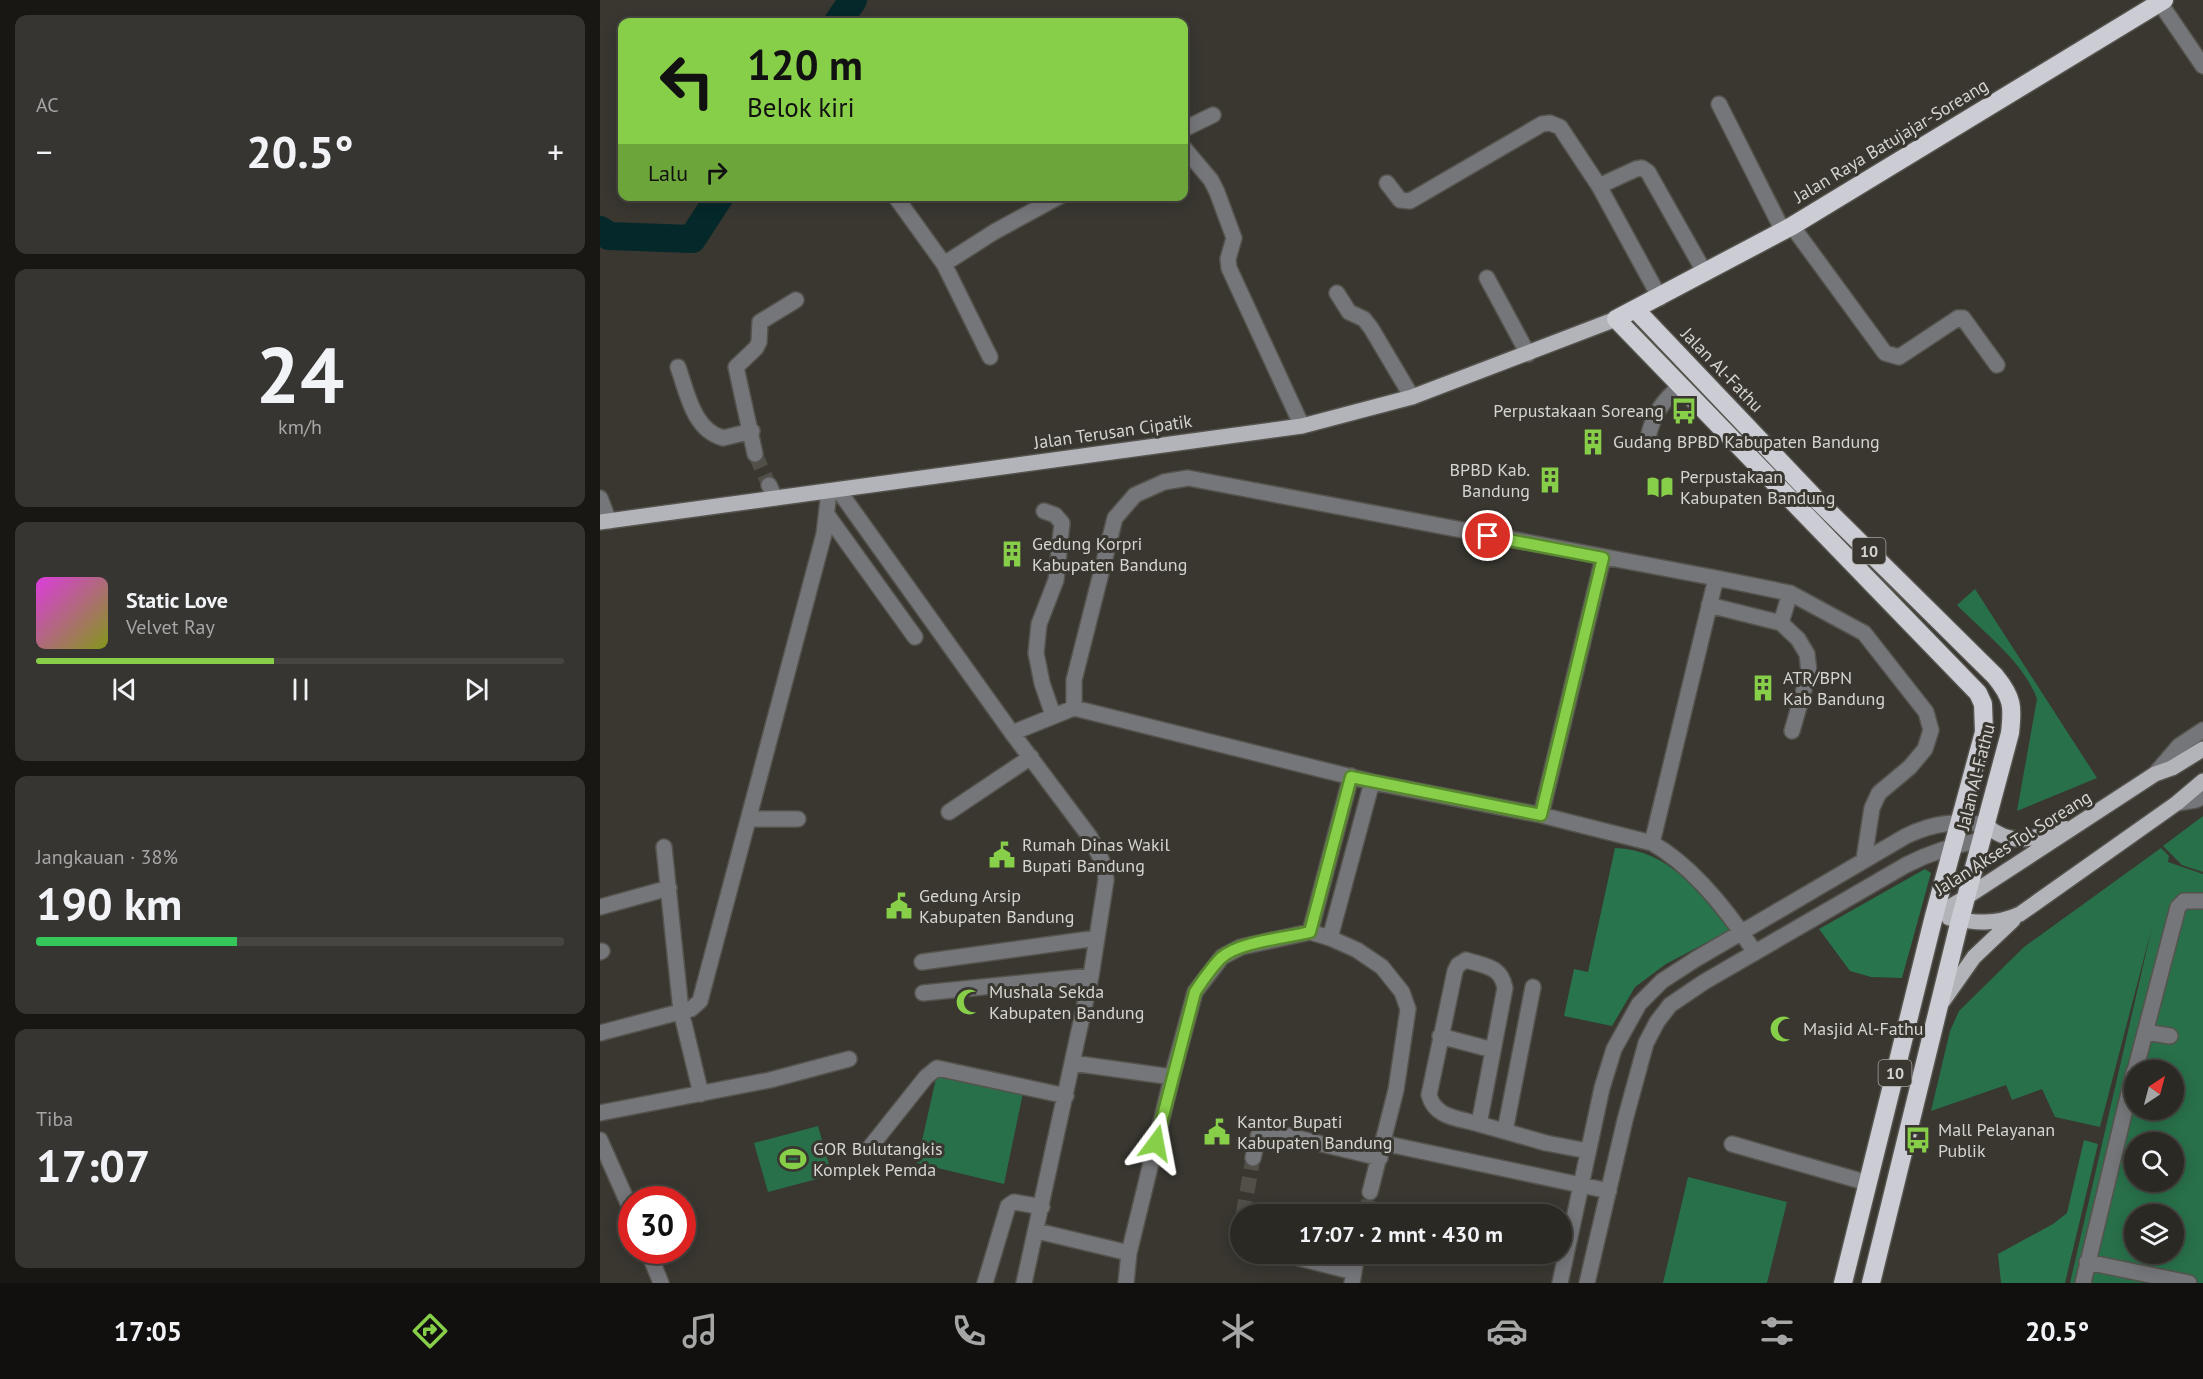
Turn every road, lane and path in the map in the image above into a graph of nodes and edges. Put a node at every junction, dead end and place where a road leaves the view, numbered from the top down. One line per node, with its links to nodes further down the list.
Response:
1 (2162, 1): 2 (street); 11 (highway, Jalan Raya Batujajar-Soreang)
2 (2203, 66)
3 (1719, 104): 11 (street)
4 (1213, 115): 5 (street)
5 (1188, 127)
6 (1188, 153): 26 (street)
7 (1387, 183): 8 (street)
8 (1599, 186): 13 (street); 16 (street)
9 (899, 201): 12 (street)
10 (1051, 201): 12 (street)
11 (1788, 228): 13 (highway, Jalan Raya Batujajar-Soreang); 22 (street)
12 (944, 264): 21 (street)
13 (1704, 273): 16 (highway, Jalan Raya Batujajar-Soreang)
14 (1487, 278): 20 (street)
15 (1337, 293): 25 (street)
16 (1660, 298): 18 (highway, Jalan Raya Batujajar-Soreang)
17 (796, 300): 27 (street)
18 (1636, 310): 19 (highway, Jalan Raya Batujajar-Soreang); 32 (highway, Jalan Al-Fathu / 10)
19 (1616, 319): 20 (main road, Jalan Terusan Cipatik); 24 (highway, Jalan Al-Fathu / 10)
20 (1528, 354): 25 (main road, Jalan Terusan Cipatik)
21 (990, 357)
22 (1997, 365)
23 (678, 367): 27 (street)
24 (1680, 386): 28 (street); 34 (highway, Jalan Al-Fathu / 10)
25 (1412, 397): 26 (main road, Jalan Terusan Cipatik)
26 (1302, 426): 30 (main road, Jalan Terusan Cipatik)
27 (752, 431): 29 (street)
28 (1648, 438)
29 (755, 454)
30 (834, 491): 35 (street); 36 (main road, Jalan Terusan Cipatik); 47 (street)
31 (600, 498): 36 (street)
32 (1815, 498): 34 (highway); 62 (highway, Jalan Al-Fathu / 10)
33 (1044, 511): 44 (street)
34 (1800, 511): 60 (highway, Jalan Al-Fathu / 10)
35 (828, 516): 42 (street); 58 (street)
36 (605, 522)
37 (1603, 558): 38 (street); 43 (street); 57 (street)
38 (1716, 578): 39 (street); 40 (street)
39 (1790, 593): 41 (street); 66 (street)
40 (1709, 605): 41 (street); 63 (street)
41 (1781, 623): 46 (street)
42 (915, 637)
43 (1074, 708): 44 (street); 51 (street)
44 (1053, 715): 47 (street)
45 (2203, 730): 50 (street, Jalan Akses Tol Soreang)
46 (1792, 731)
47 (1012, 733): 49 (street)
48 (2203, 748): 50 (main road, Jalan Akses Tol Soreang)
49 (1030, 758): 56 (street); 76 (street)
50 (2155, 774): 61 (main road, Jalan Akses Tol Soreang)
51 (1351, 777): 53 (street); 74 (street)
52 (2203, 781): 55 (main road, Jalan Akses Tol Soreang)
53 (1372, 782): 57 (street); 77 (street)
54 (2203, 796): 55 (street, Jalan Akses Tol Soreang)
55 (2177, 803): 71 (main road, Jalan Akses Tol Soreang)
56 (950, 812)
57 (1541, 815): 63 (street)
58 (749, 819): 59 (street); 84 (street)
59 (798, 819)
60 (1961, 820): 62 (street); 64 (highway, Jalan Al-Fathu / 10); 66 (street)
61 (2085, 821): 62 (main road); 68 (main road, Jalan Akses Tol Soreang)
62 (1984, 833): 64 (street); 68 (highway, Jalan Al-Fathu / 10)
63 (1652, 843): 75 (street)
64 (1955, 844): 72 (highway, Jalan Al-Fathu / 10); 78 (street)
65 (664, 847): 67 (street)
66 (1864, 859): 75 (street)
67 (669, 888): 70 (street); 84 (street)
68 (1965, 898): 72 (main road, Jalan Akses Tol Soreang); 73 (highway, Jalan Al-Fathu)
69 (2203, 902): 85 (street)
70 (600, 908)
71 (2020, 914): 73 (main road, Jalan Akses Tol Soreang); 83 (main road, Jalan Akses Tol Soreang)
72 (1934, 916): 73 (main road, Jalan Akses Tol Soreang); 106 (highway, Jalan Al-Fathu / 10)
73 (1960, 920): 83 (highway, Jalan Al-Fathu / 10)
74 (1310, 932): 77 (street); 93 (street)
75 (1742, 933): 78 (street); 104 (street)
76 (1097, 938): 79 (street); 80 (street)
77 (1330, 938): 103 (street)
78 (1754, 951): 109 (street)
79 (922, 962)
80 (1091, 975): 82 (street); 92 (street)
81 (1533, 987): 99 (street)
82 (923, 993)
83 (1938, 1009): 114 (highway, Jalan Al-Fathu / 10)
84 (681, 1011): 86 (street); 94 (street)
85 (2145, 1032): 88 (street); 91 (street)
86 (600, 1033)
87 (1440, 1036): 89 (street); 89 (street); 98 (street)
88 (2170, 1036)
89 (1493, 1050): 98 (street)
90 (849, 1059): 94 (street)
91 (2138, 1060)
92 (1072, 1063): 93 (street); 95 (street)
93 (1172, 1077): 115 (street)
94 (701, 1094): 96 (street)
95 (1066, 1096): 102 (street); 111 (street)
96 (600, 1113)
97 (2124, 1116): 116 (street)
98 (1479, 1124): 99 (street)
99 (1505, 1131): 104 (street)
100 (600, 1140): 108 (street)
101 (1732, 1144): 106 (street)
102 (871, 1146)
103 (1382, 1151): 105 (street); 107 (street); 110 (street)
104 (1588, 1151): 107 (street)
105 (1253, 1158)
106 (1868, 1183): 112 (highway, Jalan Al-Fathu / 10)
107 (1581, 1185): 109 (street); 124 (street)
108 (620, 1186)
109 (1609, 1191): 125 (street)
110 (1370, 1192)
111 (1042, 1207): 113 (street); 121 (street)
112 (1856, 1230): 114 (highway); 126 (highway, Jalan Al-Fathu / 10)
113 (1037, 1231): 115 (street); 122 (street)
114 (1882, 1236): 127 (highway, Jalan Al-Fathu / 10)
115 (1129, 1253): 123 (street)
116 (2087, 1262): 128 (street); 129 (street)
117 (653, 1264): 120 (street)
118 (1312, 1264): 119 (street)
119 (1353, 1278)
120 (661, 1283)
121 (985, 1283)
122 (1024, 1283)
123 (1126, 1283)
124 (1560, 1283)
125 (1587, 1283)
126 (1844, 1283)
127 (1871, 1283)
128 (2083, 1283)
129 (2189, 1283)

